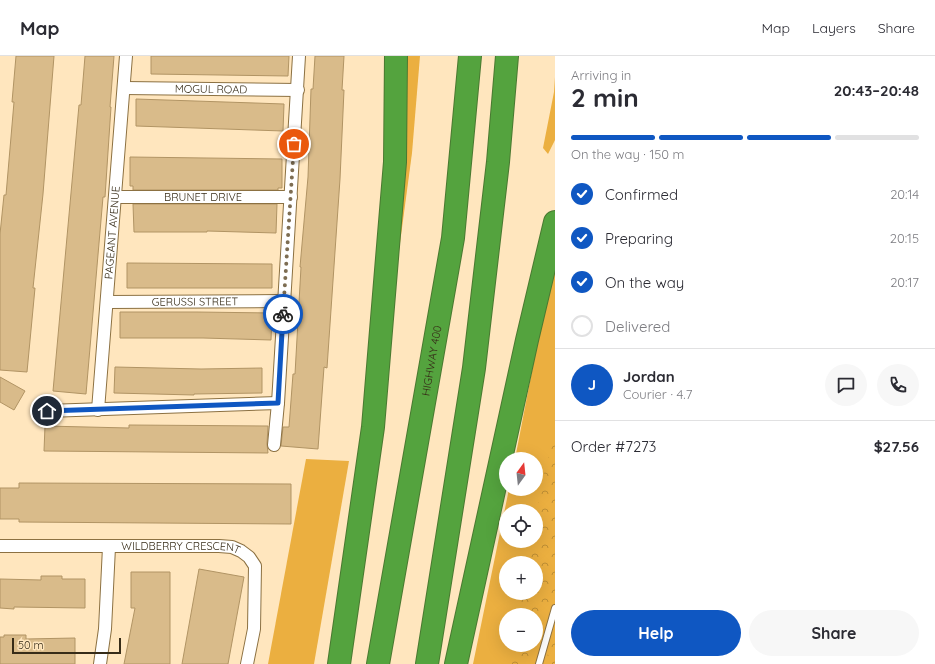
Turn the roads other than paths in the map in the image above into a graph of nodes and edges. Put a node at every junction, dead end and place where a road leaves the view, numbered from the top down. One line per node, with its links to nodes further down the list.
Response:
1 (126, 56): 6 (street, PAGEANT AVENUE)
2 (299, 56): 7 (street)
3 (396, 56): 22 (highway)
4 (470, 56): 23 (highway, HIGHWAY 400)
5 (506, 56): 24 (highway)
6 (124, 88): 7 (street, MOGUL ROAD); 8 (street, PAGEANT AVENUE)
7 (298, 90): 9 (street)
8 (115, 197): 9 (street, BRUNET DRIVE); 12 (street, PAGEANT AVENUE)
9 (291, 197): 11 (street)
10 (555, 222): 25 (highway)
11 (284, 301): 12 (street, GERUSSI STREET); 13 (street)
12 (107, 302): 14 (street, PAGEANT AVENUE)
13 (278, 403): 14 (street); 16 (street)
14 (98, 410): 15 (street)
15 (47, 411)
16 (274, 445)
17 (0, 546): 18 (street, WILDBERRY CRESCENT)
18 (109, 547): 20 (street); 21 (street, WILDBERRY CRESCENT)
19 (555, 608): 26 (lane)
20 (100, 664)
21 (247, 664)
22 (339, 664)
23 (378, 664)
24 (427, 664)
25 (456, 664)
26 (539, 664)

